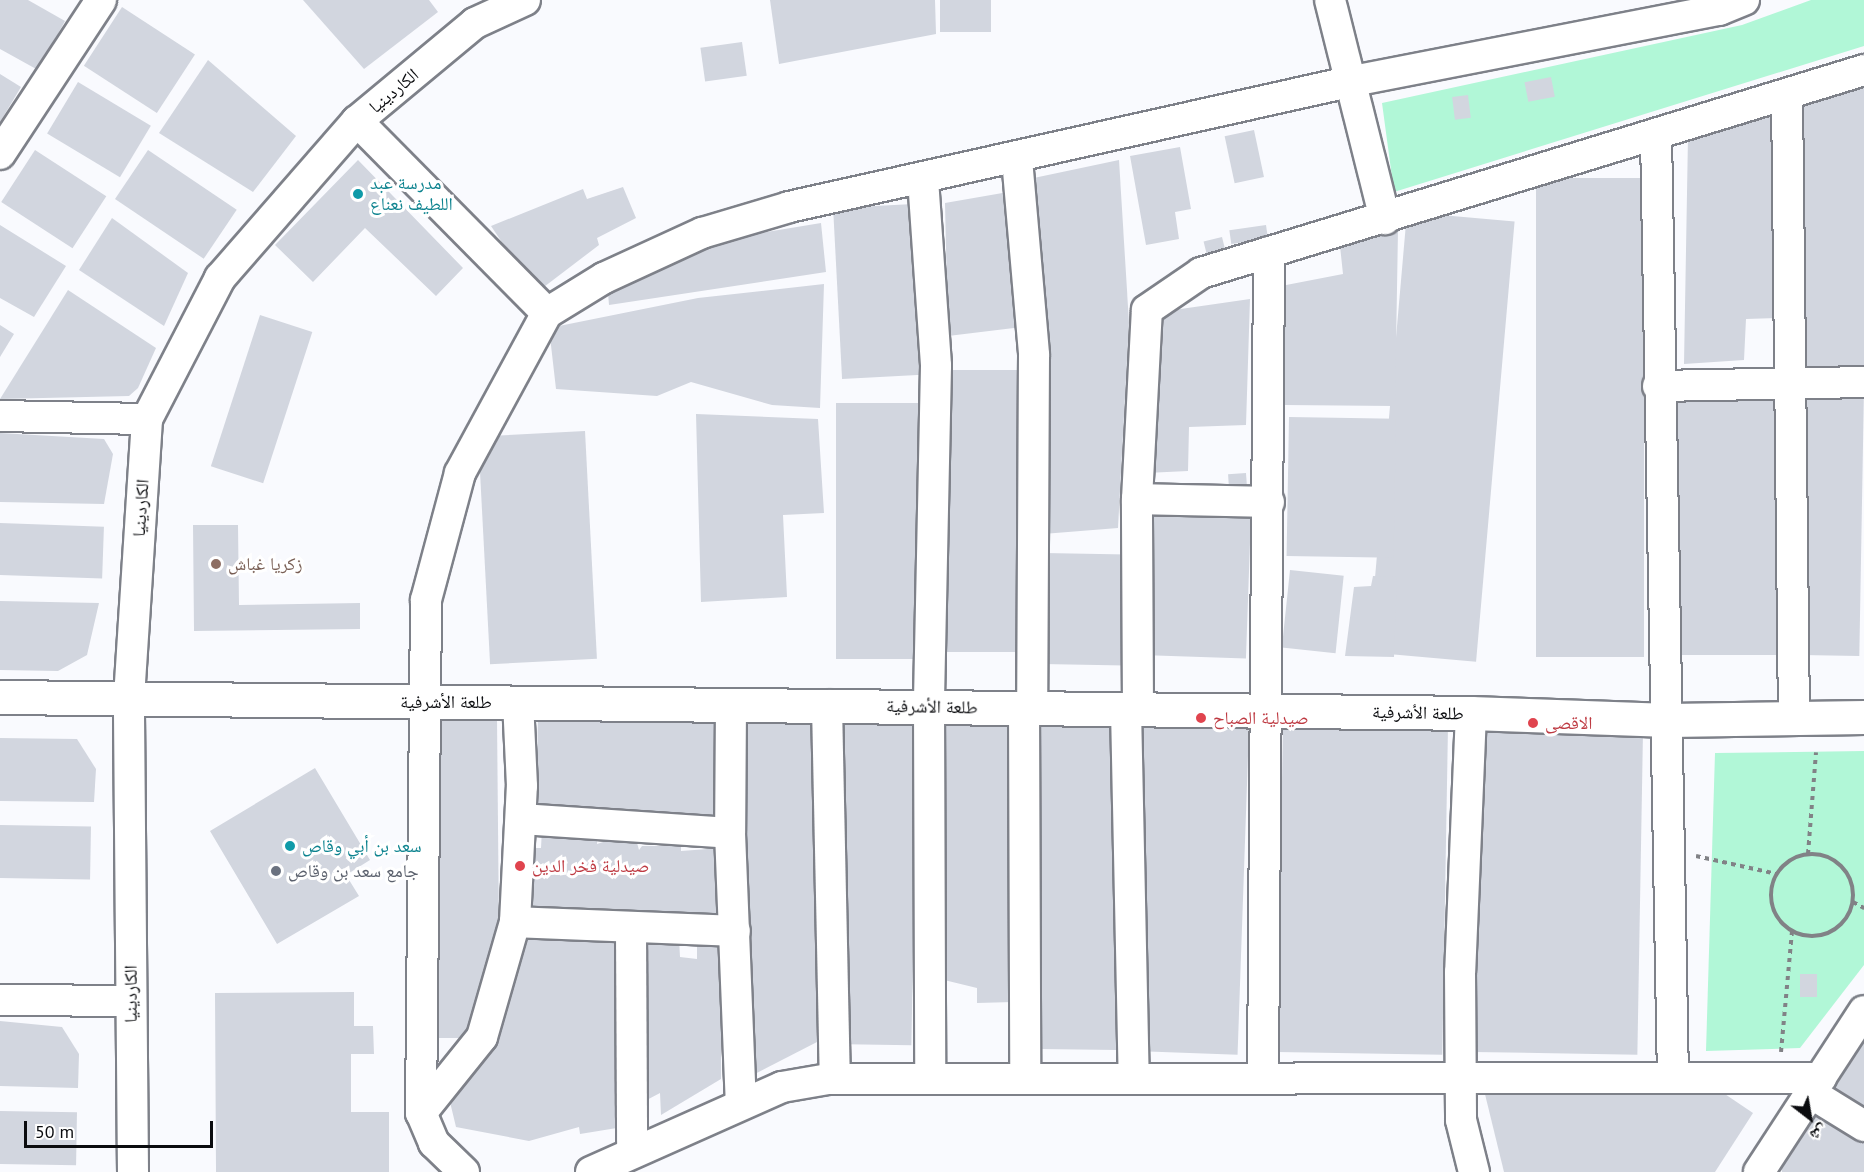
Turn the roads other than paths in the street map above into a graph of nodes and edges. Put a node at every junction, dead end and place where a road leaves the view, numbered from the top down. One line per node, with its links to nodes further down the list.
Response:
1 (100, 0): 10 (street)
2 (525, 0): 8 (street, الكاردينيا)
3 (1330, 0): 6 (street)
4 (1744, 0): 6 (street)
5 (1864, 70): 7 (street)
6 (1353, 81): 11 (street); 13 (street)
7 (1787, 94): 9 (street); 16 (street)
8 (357, 121): 15 (street); 20 (street, الكاردينيا)
9 (1656, 134): 13 (street); 18 (street)
10 (0, 154)
11 (1017, 159): 12 (street); 30 (street)
12 (923, 179): 15 (street); 29 (street)
13 (1385, 219): 14 (street)
14 (1269, 252): 21 (street); 22 (street)
15 (547, 313): 26 (street)
16 (1790, 382): 17 (street); 18 (street); 34 (street)
17 (1864, 382)
18 (1658, 386): 36 (street)
19 (0, 416): 20 (street)
20 (147, 419): 24 (street, الكاردينيا)
21 (1137, 499): 22 (street); 31 (street)
22 (1269, 502): 32 (street)
23 (0, 697): 24 (main road, طلعة الأشرفية)
24 (129, 698): 26 (main road, طلعة الأشرفية); 43 (street, الكاردينيا)
25 (518, 702): 26 (main road, طلعة الأشرفية); 27 (main road, طلعة الأشرفية); 37 (street)
26 (426, 703): 54 (street)
27 (731, 705): 28 (main road, طلعة الأشرفية); 38 (street)
28 (827, 705): 29 (main road, طلعة الأشرفية); 51 (street)
29 (929, 707): 30 (main road, طلعة الأشرفية); 47 (street)
30 (1028, 708): 31 (main road, طلعة الأشرفية); 45 (street)
31 (1132, 709): 32 (main road, طلعة الأشرفية); 46 (street)
32 (1268, 711): 33 (main road, طلعة الأشرفية); 48 (street)
33 (1471, 713): 36 (main road, طلعة الأشرفية); 49 (street)
34 (1794, 717): 35 (main road, طلعة الأشرفية); 36 (main road, طلعة الأشرفية)
35 (1864, 717)
36 (1670, 720): 50 (street)
37 (521, 819): 38 (street); 39 (street)
38 (730, 833): 41 (street)
39 (515, 922): 40 (street); 54 (street)
40 (631, 931): 41 (street); 56 (street)
41 (735, 932): 53 (street)
42 (0, 1000): 43 (street)
43 (131, 1001): 57 (street, الكاردينيا)
44 (1863, 1015): 52 (street)
45 (1025, 1076): 46 (street); 47 (street)
46 (1134, 1076): 48 (street)
47 (930, 1077): 51 (street)
48 (1263, 1077): 49 (street)
49 (1461, 1078): 50 (street); 60 (street)
50 (1673, 1078): 52 (street)
51 (835, 1079): 53 (street)
52 (1815, 1085): 55 (street); 61 (street)
53 (741, 1104): 56 (street)
54 (421, 1113): 58 (street)
55 (1864, 1126)
56 (632, 1152): 59 (street)
57 (133, 1172)
58 (464, 1172)
59 (591, 1172)
60 (1474, 1172)
61 (1759, 1172)

